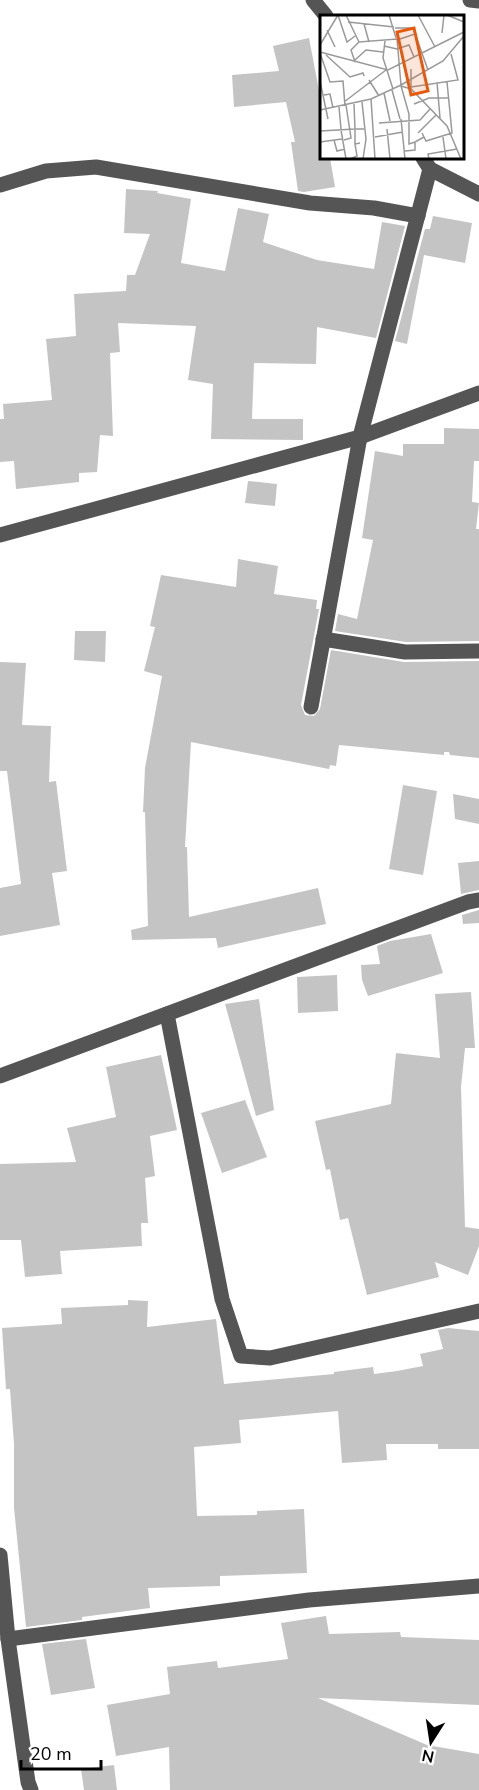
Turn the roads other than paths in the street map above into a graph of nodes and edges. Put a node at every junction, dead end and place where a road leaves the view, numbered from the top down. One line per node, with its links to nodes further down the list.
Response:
1 (313, 0): 4 (street)
2 (470, 0): 3 (street)
3 (479, 2)
4 (325, 15)
5 (427, 163): 7 (street); 8 (street)
6 (0, 184): 8 (street)
7 (479, 194)
8 (418, 216): 10 (street)
9 (479, 393): 10 (street)
10 (360, 437): 11 (street); 12 (street)
11 (0, 534)
12 (323, 639): 13 (street); 14 (street)
13 (479, 651)
14 (311, 707)
15 (479, 900): 16 (street)
16 (167, 1014): 17 (street); 18 (street)
17 (0, 1076)
18 (479, 1311)
19 (0, 1556): 21 (street)
20 (479, 1586): 21 (street)
21 (8, 1639): 22 (street)
22 (31, 1790)

